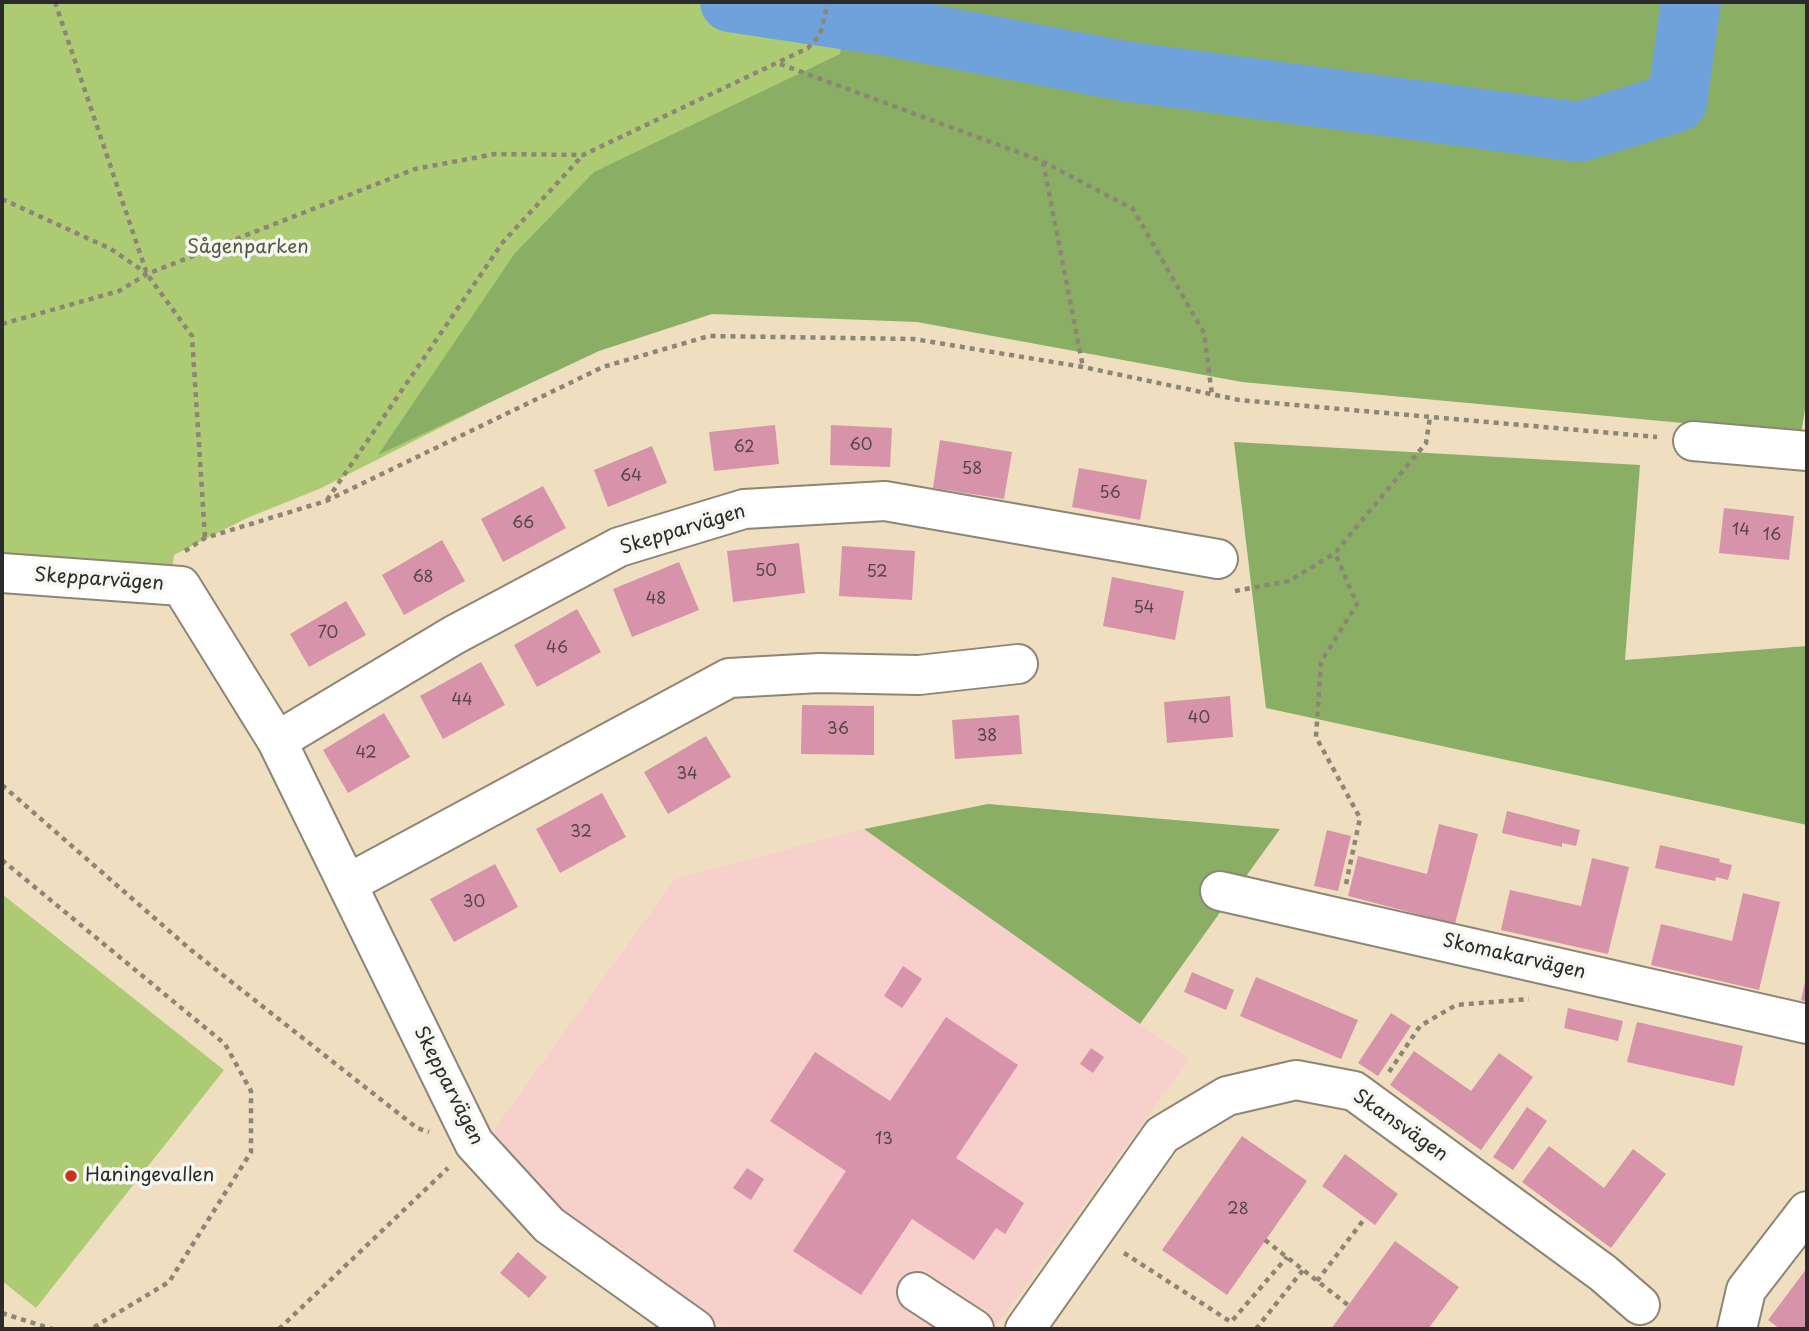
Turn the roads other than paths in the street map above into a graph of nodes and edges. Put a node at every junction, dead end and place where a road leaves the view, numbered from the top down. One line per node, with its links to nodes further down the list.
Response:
1 (1693, 440): 2 (street)
2 (1807, 451)
3 (1218, 559): 6 (street, Skepparvägen)
4 (2, 573): 6 (street, Skepparvägen)
5 (1018, 664): 7 (street)
6 (277, 741): 7 (street, Skepparvägen)
7 (347, 884): 13 (street, Skepparvägen)
8 (1220, 891): 9 (street, Skomakarvägen)
9 (1807, 1024)
10 (1807, 1211): 16 (street)
11 (917, 1292): 14 (street)
12 (1640, 1305): 15 (street, Skansvägen)
13 (695, 1329)
14 (974, 1329)
15 (1025, 1329)
16 (1737, 1329)

